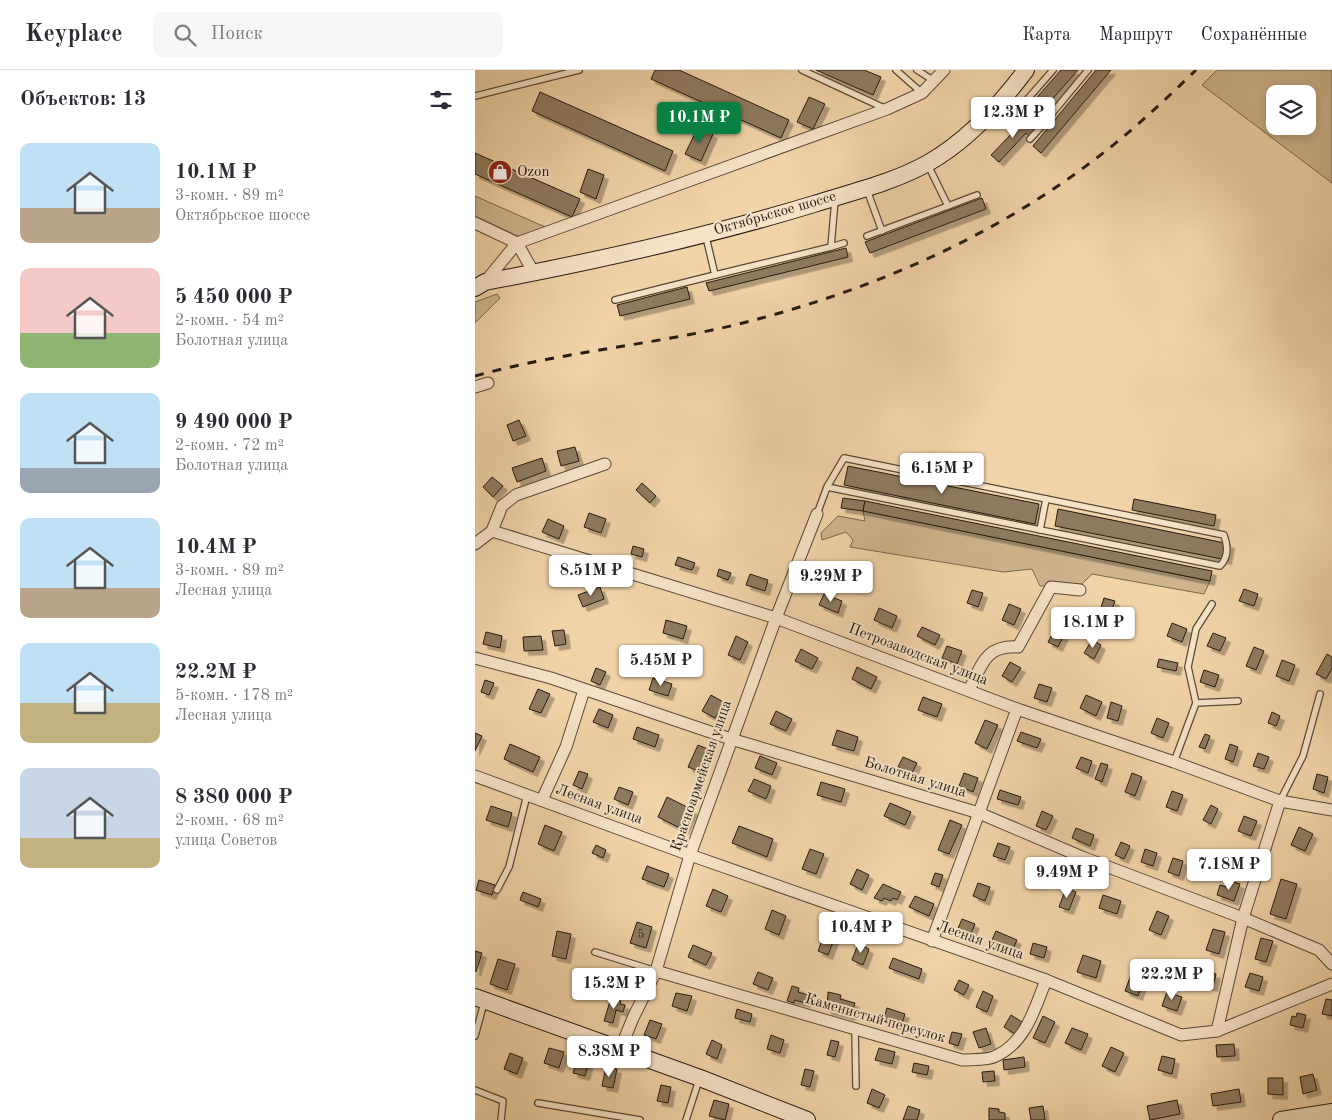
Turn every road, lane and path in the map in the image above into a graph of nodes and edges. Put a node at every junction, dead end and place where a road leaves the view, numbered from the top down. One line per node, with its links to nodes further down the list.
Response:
1 (579, 70): 11 (lane)
2 (802, 70): 13 (lane)
3 (895, 70): 10 (lane)
4 (917, 70): 9 (lane)
5 (944, 70): 9 (street)
6 (1026, 70): 12 (main road, Октябрьское шоссе)
7 (1053, 70): 14 (lane)
8 (1088, 70): 15 (lane)
9 (934, 81): 10 (street)
10 (922, 92): 13 (street)
11 (475, 96)
12 (1004, 97): 14 (lane); 17 (main road, Октябрьское шоссе)
13 (887, 109): 26 (street)
14 (1018, 110): 15 (lane)
15 (1039, 128): 16 (lane)
16 (1030, 139)
17 (927, 163): 18 (main road, Октябрьское шоссе); 21 (lane)
18 (866, 188): 20 (main road, Октябрьское шоссе); 23 (lane)
19 (977, 195): 21 (lane)
20 (835, 198): 24 (main road, Октябрьское шоссе); 28 (lane)
21 (947, 206): 23 (lane)
22 (475, 223): 26 (street)
23 (882, 231): 25 (lane)
24 (705, 234): 29 (main road, Октябрьское шоссе); 30 (lane)
25 (867, 236)
26 (517, 242): 29 (street); 31 (street, Октябрьское шоссе)
27 (844, 243): 28 (lane)
28 (831, 246): 30 (lane)
29 (534, 273): 31 (main road, Октябрьское шоссе)
30 (715, 276): 32 (lane)
31 (480, 285)
32 (615, 300)
33 (487, 384): 34 (street)
34 (475, 387)
35 (605, 464): 40 (street)
36 (827, 487): 37 (lane); 38 (lane); 39 (lane)
37 (1046, 499): 39 (lane); 39 (lane)
38 (817, 514): 44 (street, Красноармейская улица)
39 (1040, 530)
40 (492, 531): 41 (street); 44 (street, Петрозаводская улица)
41 (475, 544)
42 (1079, 590): 47 (street)
43 (1212, 604): 50 (lane)
44 (775, 618): 47 (street, Петрозаводская улица); 52 (street, Красноармейская улица)
45 (475, 658): 46 (street, Болотная улица)
46 (584, 690): 52 (street, Болотная улица); 56 (street)
47 (969, 690): 51 (street, Петрозаводская улица)
48 (1320, 694): 57 (lane)
49 (1239, 701): 50 (lane)
50 (1197, 703): 53 (lane)
51 (1017, 709): 53 (street, Петрозаводская улица); 59 (street)
52 (731, 738): 59 (street, Болотная улица); 60 (street, Красноармейская улица)
53 (1174, 762): 57 (street, Петрозаводская улица)
54 (475, 776): 55 (street, Лесная улица)
55 (527, 795): 56 (street, Лесная улица); 61 (lane)
56 (542, 800): 60 (street, Лесная улица)
57 (1280, 801): 58 (street, Петрозаводская улица); 62 (street)
58 (1332, 810)
59 (979, 813): 62 (street, Болотная улица); 63 (street)
60 (690, 855): 63 (street, Лесная улица); 66 (street, Красноармейская улица)
61 (497, 890)
62 (1243, 918): 65 (street, Болотная улица); 71 (street)
63 (932, 941): 67 (street, Лесная улица)
64 (595, 952): 66 (lane)
65 (1332, 964)
66 (657, 971): 70 (street, Каменистый переулок); 73 (street, Красноармейская улица)
67 (1047, 980): 70 (street, Каменистый переулок); 71 (street, Лесная улица)
68 (1332, 984): 71 (street, Лесная улица)
69 (480, 999): 72 (lane); 73 (main road)
70 (855, 1029): 75 (lane)
71 (1217, 1031)
72 (475, 1036)
73 (621, 1050): 74 (main road)
74 (700, 1078): 81 (lane); 82 (main road)
75 (856, 1086)
76 (475, 1090): 79 (lane)
77 (538, 1103): 80 (lane)
78 (1332, 1112): 83 (main road)
79 (501, 1120)
80 (640, 1120)
81 (685, 1120)
82 (807, 1120)
83 (1281, 1120)

